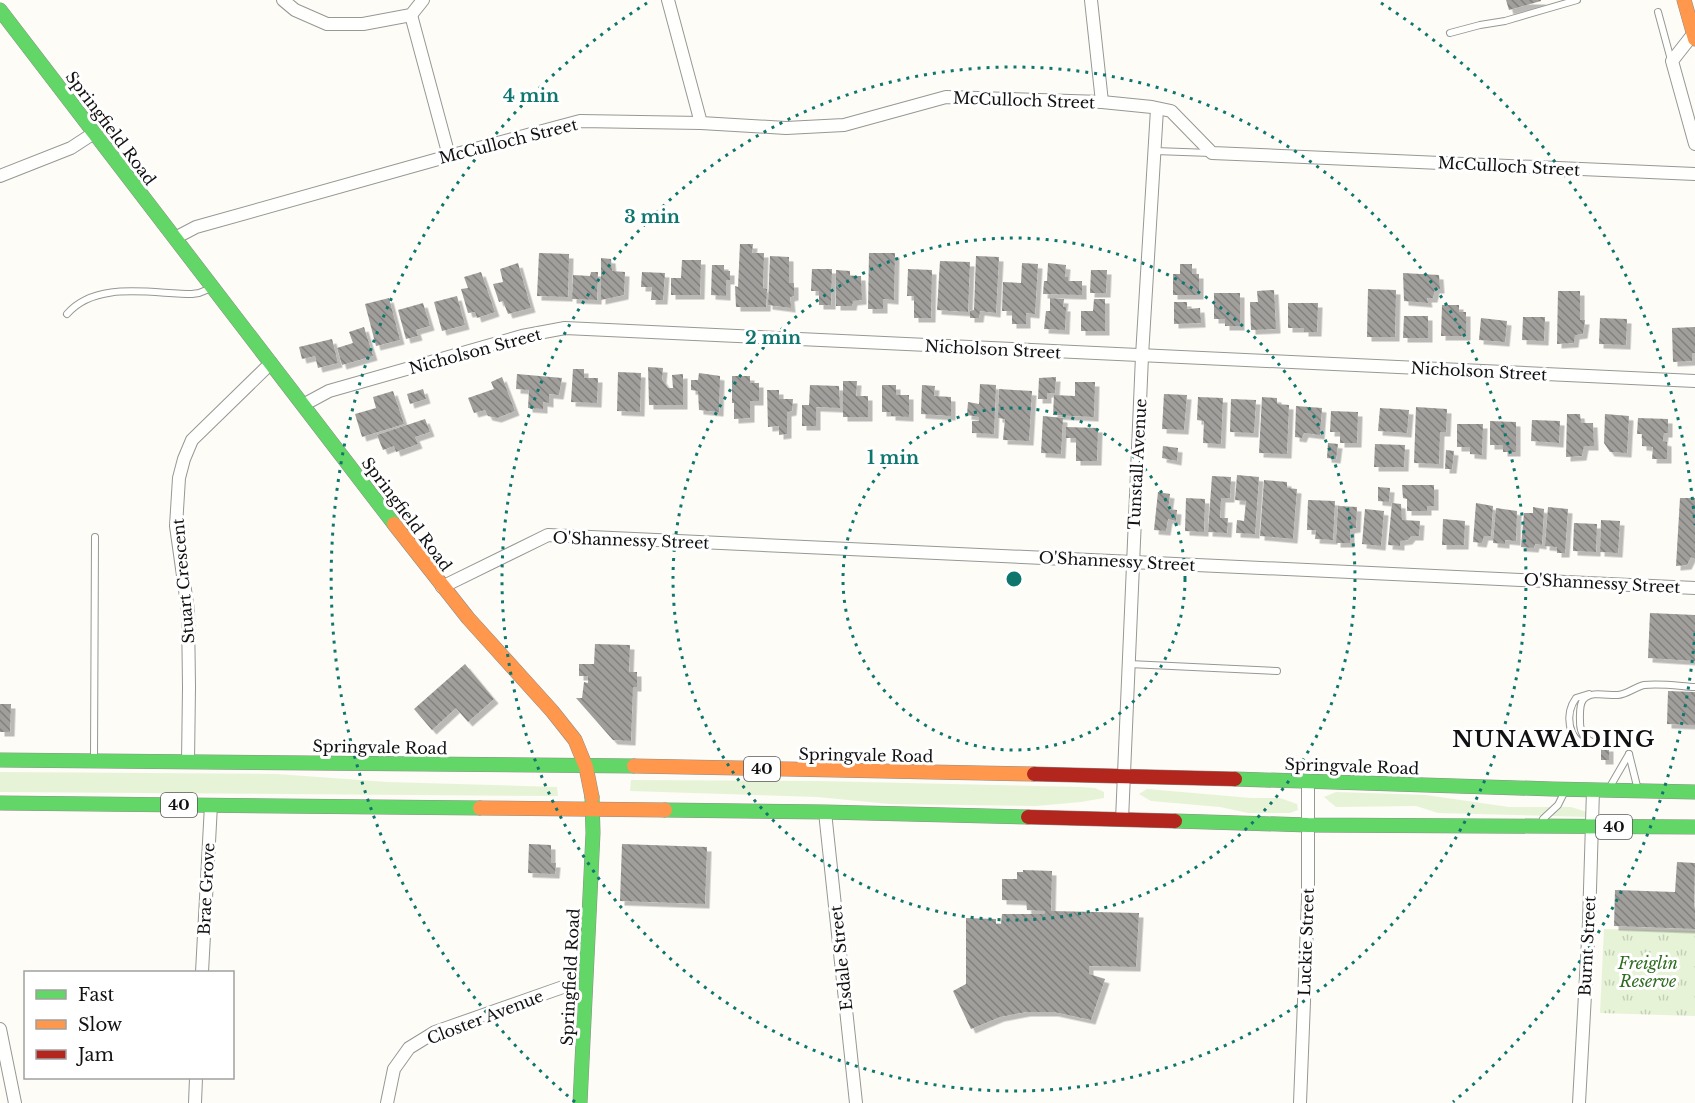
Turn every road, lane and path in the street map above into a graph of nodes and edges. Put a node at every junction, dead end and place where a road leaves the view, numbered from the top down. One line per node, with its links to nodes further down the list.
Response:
1 (283, 0): 9 (street)
2 (423, 0): 9 (street)
3 (668, 0): 15 (street)
4 (1091, 0): 13 (street)
5 (1577, 0): 10 (lane)
6 (1684, 0): 11 (main road)
7 (0, 10): 16 (main road, Springfield Road)
8 (1658, 12): 12 (lane)
9 (411, 15): 20 (street)
10 (1450, 33)
11 (1694, 36): 12 (street)
12 (1672, 60): 17 (street)
13 (1102, 102): 14 (street, McCulloch Street); 15 (street, McCulloch Street)
14 (1156, 109): 18 (street, Tunstall Avenue); 19 (street, McCulloch Street)
15 (701, 123): 20 (street, McCulloch Street)
16 (94, 133): 22 (street); 23 (main road, Springfield Road)
17 (1695, 144)
18 (1155, 151): 19 (lane); 26 (street, Tunstall Avenue)
19 (1212, 153): 21 (street, McCulloch Street)
20 (449, 156): 23 (street, McCulloch Street)
21 (1695, 174)
22 (0, 176)
23 (175, 238): 24 (main road, Springfield Road)
24 (213, 287): 25 (lane); 27 (main road, Springfield Road)
25 (67, 314)
26 (1142, 356): 28 (street, Nicholson Street); 29 (street, Nicholson Street); 31 (street, Tunstall Avenue)
27 (271, 363): 29 (main road, Springfield Road); 42 (street, Stuart Crescent)
28 (1695, 381)
29 (303, 405): 32 (main road, Springfield Road)
30 (95, 537): 41 (lane)
31 (1133, 562): 32 (street, O'Shannessy Street); 33 (street, O'Shannessy Street); 34 (street, Tunstall Avenue)
32 (442, 586): 43 (main road, Springfield Road)
33 (1695, 588)
34 (1128, 663): 35 (lane); 44 (street, Tunstall Avenue)
35 (1277, 671)
36 (1695, 687): 37 (lane)
37 (1597, 694): 38 (lane); 39 (lane)
38 (1594, 743)
39 (1587, 745)
40 (0, 760): 41 (main road, Springvale Road / 40)
41 (94, 760): 42 (main road, Springvale Road / 40)
42 (188, 762): 43 (main road, Springvale Road / 40)
43 (586, 767): 44 (main road, Springvale Road / 40); 53 (main road, Springfield Road)
44 (1123, 776): 45 (main road, Springvale Road / 40); 55 (street, Tunstall Avenue)
45 (1308, 781): 46 (main road, Springvale Road / 40); 56 (street, Luckie Street)
46 (1566, 789): 47 (main road, Springvale Road / 40); 57 (lane)
47 (1593, 790): 48 (main road, Springvale Road / 40); 58 (street, Burnt Street)
48 (1609, 790): 49 (main road, Springvale Road / 40); 49 (lane)
49 (1639, 791): 50 (main road, Springvale Road / 40)
50 (1695, 792)
51 (0, 803): 52 (main road, 40)
52 (211, 805): 53 (main road, 40); 60 (street, Brae Grove)
53 (592, 809): 54 (main road, 40); 61 (main road, Springfield Road)
54 (825, 812): 55 (main road, 40); 68 (street, Esdale Street)
55 (1122, 820): 56 (main road, 40)
56 (1308, 825): 57 (main road, 40); 69 (street, Luckie Street)
57 (1533, 827): 58 (main road, 40)
58 (1592, 827): 59 (main road, 40); 70 (street, Burnt Street)
59 (1695, 828)
60 (202, 971)
61 (586, 986): 66 (street, Closter Avenue); 67 (main road, Springfield Road)
62 (0, 1029): 64 (street)
63 (196, 1079): 65 (street)
64 (15, 1103)
65 (195, 1103)
66 (387, 1103)
67 (580, 1103)
68 (856, 1103)
69 (1300, 1103)
70 (1579, 1103)

